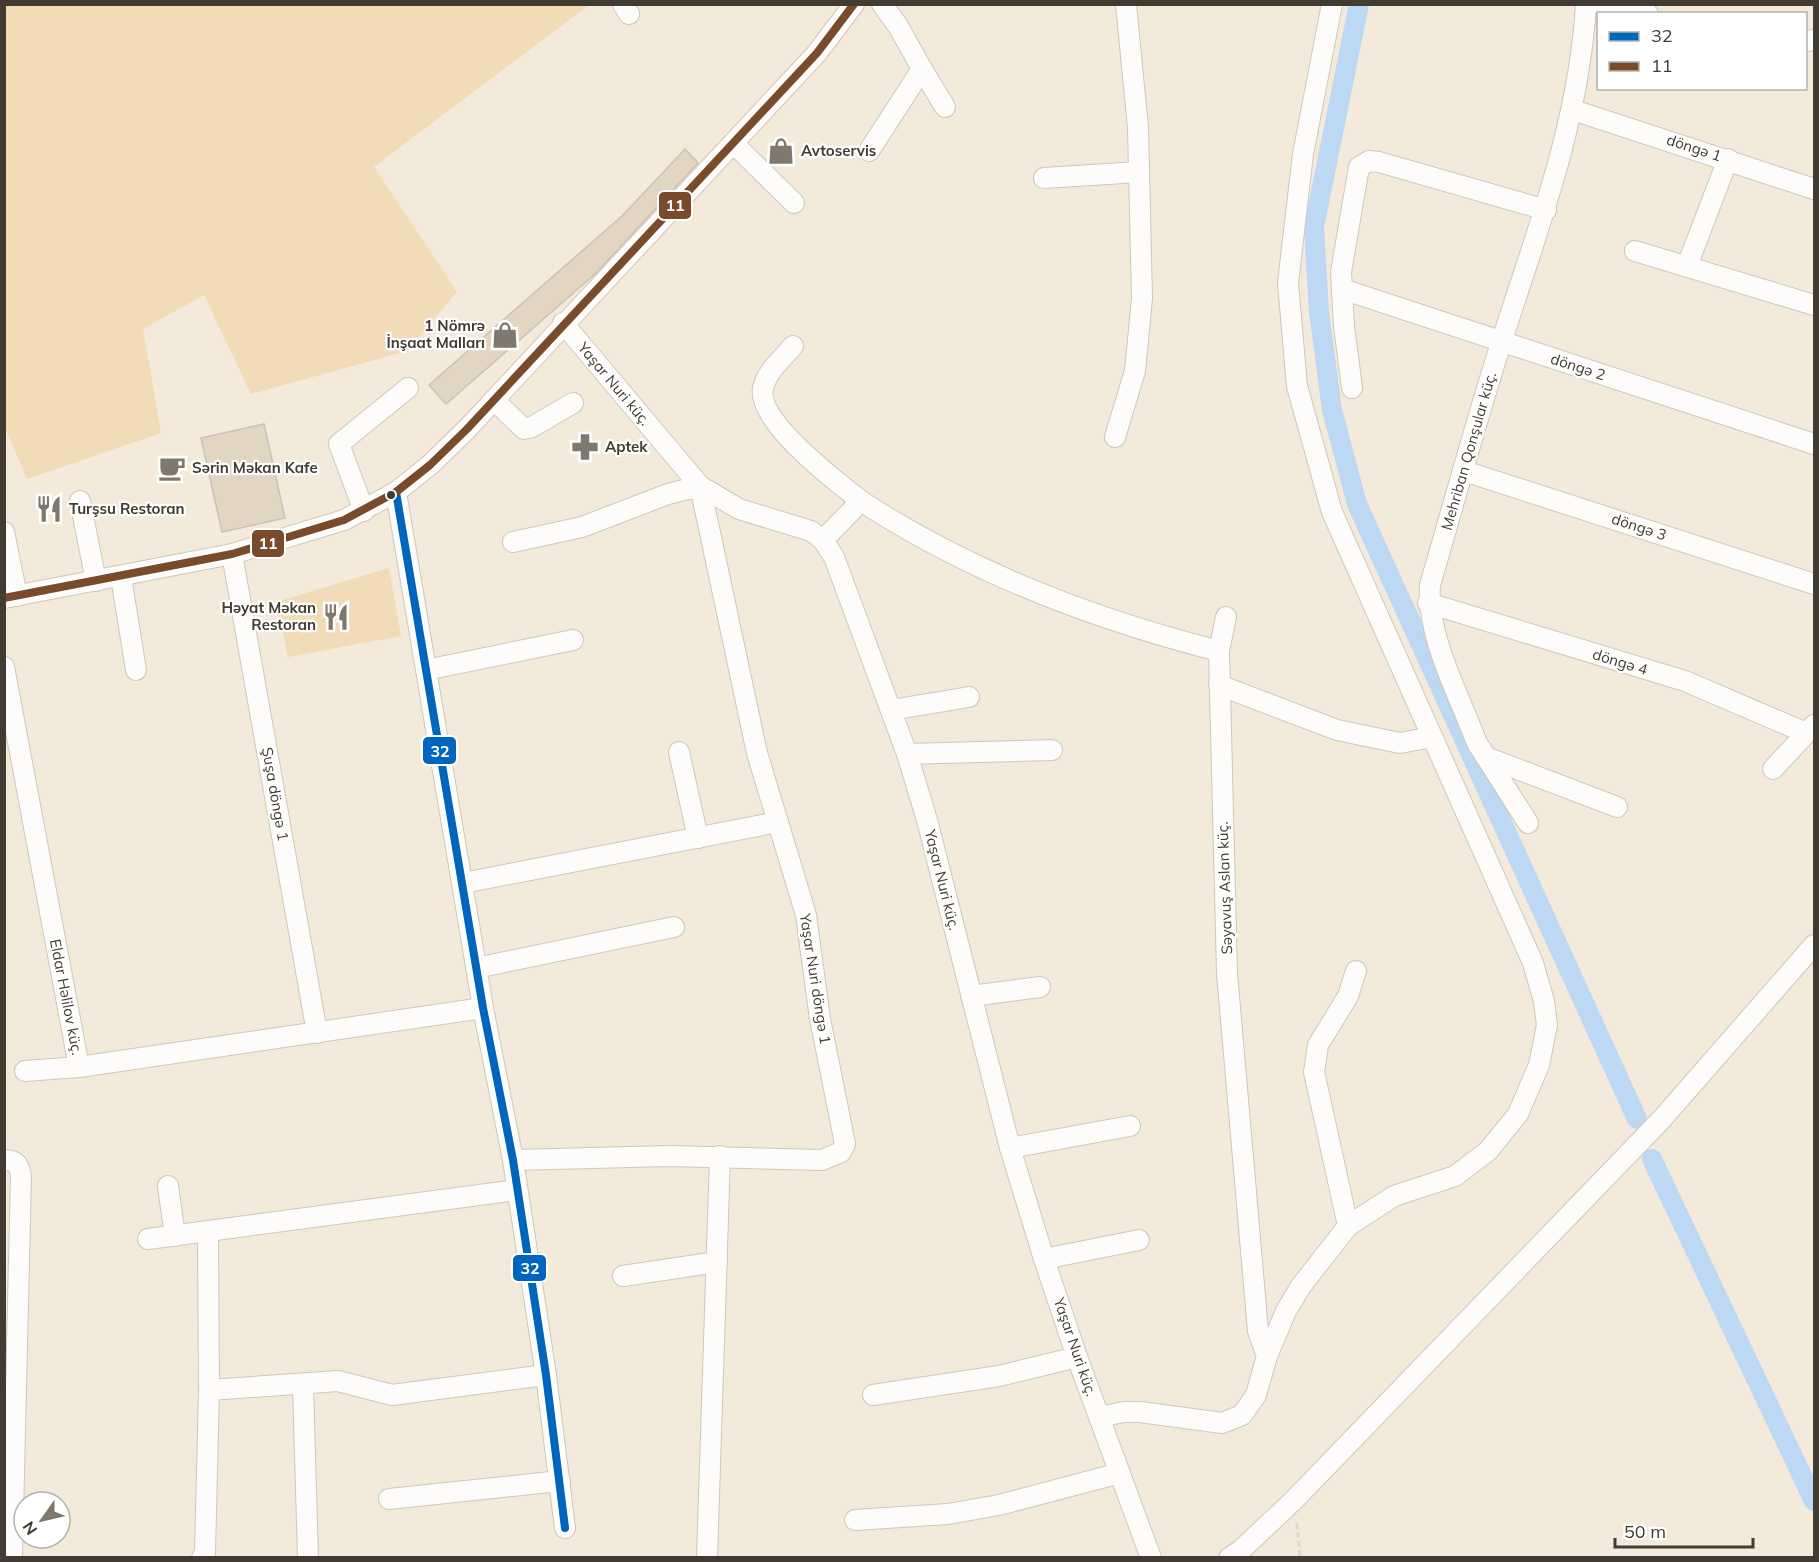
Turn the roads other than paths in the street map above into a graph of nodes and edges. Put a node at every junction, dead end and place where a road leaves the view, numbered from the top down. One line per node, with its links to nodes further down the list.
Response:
1 (854, 4): 11 (street)
2 (882, 4): 8 (street)
3 (1125, 4): 14 (street)
4 (1332, 4): 57 (street)
5 (1586, 4): 10 (street, Mehriban Qonşular küç.)
6 (1600, 4): 7 (street)
7 (1638, 12)
8 (922, 69): 9 (street); 12 (street)
9 (945, 108)
10 (1573, 110): 13 (street, döngə 1); 18 (street, Mehriban Qonşular küç.)
11 (734, 144): 17 (street); 23 (street)
12 (869, 151)
13 (1728, 159): 16 (street, döngə 1); 20 (street)
14 (1138, 172): 15 (street); 30 (street)
15 (1044, 178)
16 (1815, 189)
17 (794, 203)
18 (1546, 210): 21 (street); 24 (street, Mehriban Qonşular küç.)
19 (1635, 250): 20 (street)
20 (1687, 266): 22 (street)
21 (1342, 289): 24 (street, döngə 2); 27 (street)
22 (1815, 305)
23 (563, 323): 28 (street); 33 (street, Yaşar Nuri küç.)
24 (1502, 341): 31 (street, döngə 2); 32 (street, Mehriban Qonşular küç.)
25 (793, 346): 36 (street)
26 (408, 388): 37 (street)
27 (1352, 388)
28 (494, 400): 29 (street); 34 (street)
29 (573, 403)
30 (1115, 437)
31 (1815, 444)
32 (1464, 471): 44 (street, döngə 3); 46 (street, Mehriban Qonşular küç.)
33 (700, 486): 39 (street, Yaşar Nuri küç.); 40 (street); 64 (street, Yaşar Nuri döngə 1)
34 (396, 492): 37 (street); 52 (street)
35 (80, 501): 43 (street)
36 (861, 501): 39 (street); 49 (street)
37 (364, 511): 41 (street)
38 (4, 532): 45 (street)
39 (823, 540): 55 (street, Yaşar Nuri küç.)
40 (513, 542)
41 (232, 554): 42 (street); 75 (street, Şuşa döngə 1)
42 (121, 576): 43 (street); 51 (street)
43 (96, 581): 45 (street)
44 (1815, 584)
45 (11, 597)
46 (1428, 603): 56 (street, döngə 4); 61 (street, Mehriban Qonşular küç.)
47 (1226, 618): 49 (street, Səyavuş Aslan küç.)
48 (573, 640): 52 (street)
49 (1219, 651): 53 (street, Səyavuş Aslan küç.)
50 (4, 667): 76 (street, Eldar Həlilov küç.)
51 (136, 670)
52 (426, 670): 67 (street)
53 (1219, 685): 57 (street); 93 (street, Səyavuş Aslan küç.)
54 (969, 697): 55 (street)
55 (891, 710): 60 (street, Yaşar Nuri küç.)
56 (1810, 729): 62 (street)
57 (1432, 737): 85 (street)
58 (1052, 750): 60 (street)
59 (679, 752): 66 (street)
60 (907, 754): 73 (street, Yaşar Nuri küç.)
61 (1486, 757): 63 (street); 65 (street, Mehriban Qonşular küç.)
62 (1773, 769)
63 (1617, 807)
64 (778, 822): 66 (street); 80 (street, Yaşar Nuri döngə 1)
65 (1528, 823)
66 (698, 838): 67 (street)
67 (463, 883): 70 (street)
68 (674, 927): 70 (street)
69 (1815, 945): 110 (street)
70 (476, 968): 74 (street)
71 (1356, 971): 85 (street)
72 (1040, 987): 73 (street)
73 (971, 996): 79 (street, Yaşar Nuri küç.)
74 (483, 1008): 75 (street, Eldar Həlilov küç.); 82 (street)
75 (317, 1033): 76 (street, Eldar Həlilov küç.)
76 (79, 1068): 77 (street)
77 (25, 1071)
78 (1130, 1126): 79 (street)
79 (1010, 1148): 90 (street, Yaşar Nuri küç.)
80 (720, 1156): 82 (street, Yaşar Nuri döngə 1); 91 (street)
81 (4, 1160): 105 (street)
82 (513, 1160): 84 (street)
83 (168, 1186): 87 (street)
84 (517, 1190): 86 (street); 95 (street)
85 (1348, 1227): 93 (street)
86 (208, 1233): 87 (street); 97 (street)
87 (175, 1236): 88 (street)
88 (148, 1239)
89 (1139, 1240): 90 (street)
90 (1044, 1259): 94 (street, Yaşar Nuri küç.)
91 (717, 1262): 92 (street); 108 (street)
92 (623, 1276)
93 (1267, 1356): 99 (street)
94 (1077, 1357): 98 (street); 99 (street, Yaşar Nuri küç.)
95 (546, 1375): 96 (street); 101 (street)
96 (303, 1385): 97 (street); 107 (street)
97 (209, 1390): 106 (street)
98 (873, 1395)
99 (1099, 1417): 100 (street, Yaşar Nuri küç.)
100 (1120, 1473): 103 (street); 109 (street, Yaşar Nuri küç.)
101 (560, 1481): 102 (street); 104 (street)
102 (389, 1499)
103 (855, 1520)
104 (565, 1528)
105 (12, 1557)
106 (202, 1557)
107 (308, 1557)
108 (707, 1557)
109 (1151, 1557)
110 (1229, 1557)

